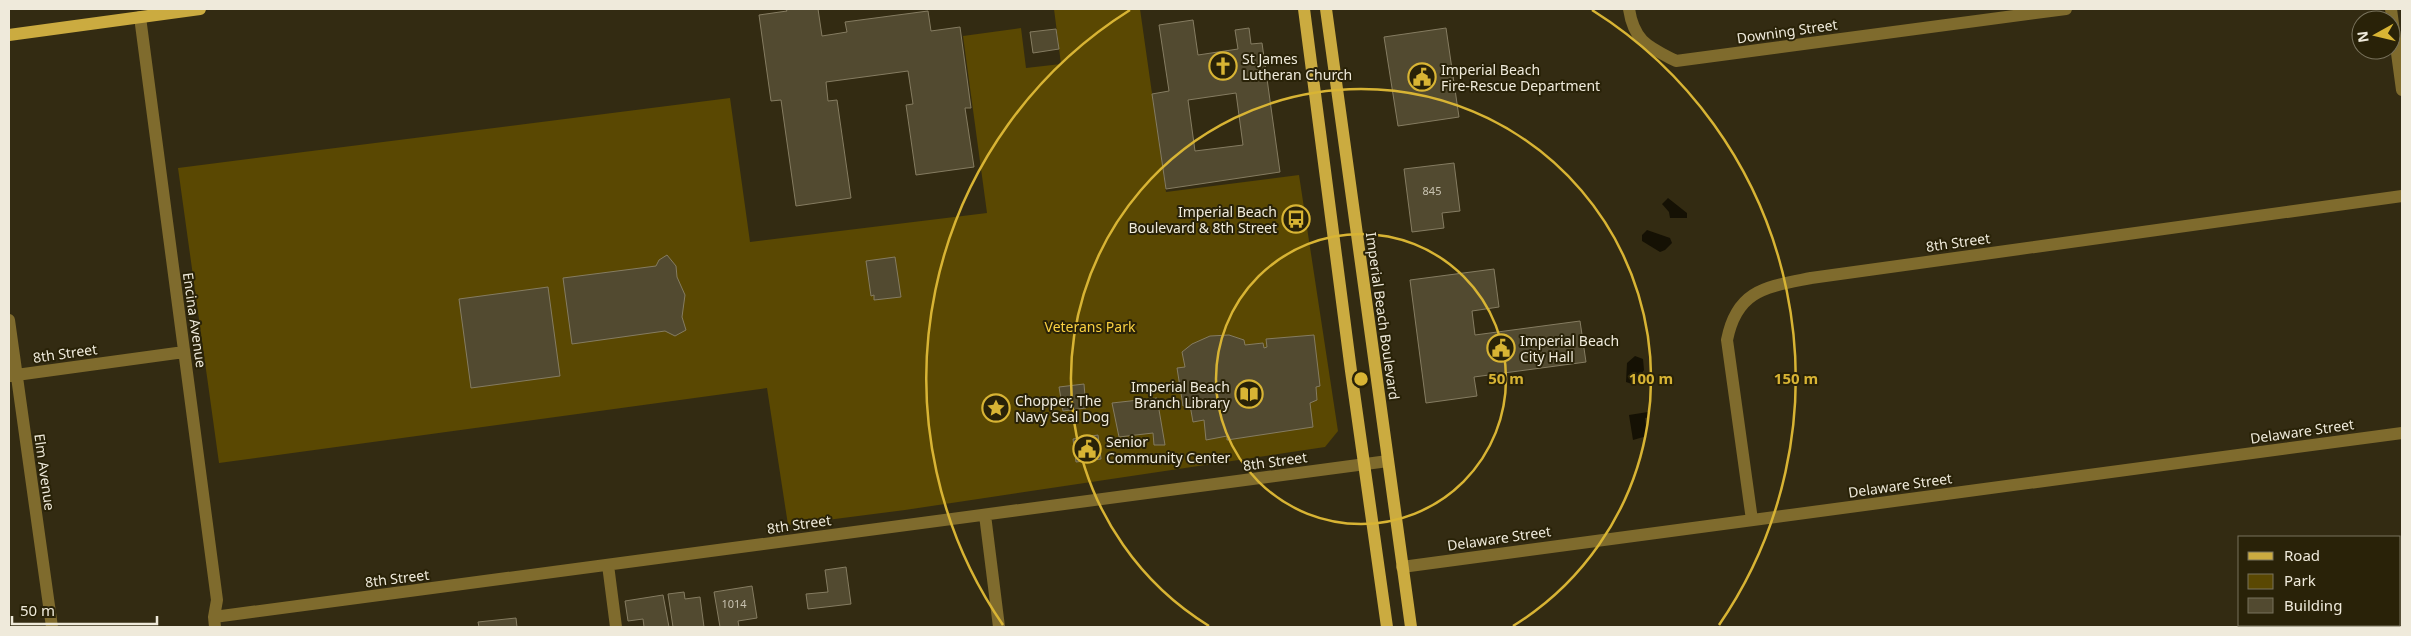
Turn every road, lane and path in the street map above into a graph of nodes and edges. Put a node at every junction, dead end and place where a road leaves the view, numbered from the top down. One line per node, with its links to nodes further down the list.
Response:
1 (200, 9): 7 (main road)
2 (1304, 9): 16 (main road)
3 (1326, 9): 15 (main road, Imperial Beach Boulevard)
4 (1629, 9): 5 (street, Downing Street)
5 (2066, 9)
6 (2391, 9): 9 (street)
7 (140, 17): 8 (main road); 12 (street, Encina Avenue)
8 (9, 35)
9 (2402, 90)
10 (2402, 196): 18 (street, 8th Street)
11 (9, 320): 13 (street, Elm Avenue)
12 (184, 352): 13 (street, 8th Street); 21 (street, Encina Avenue)
13 (13, 375): 22 (street, Elm Avenue)
14 (2402, 433): 18 (street, Delaware Street)
15 (1388, 461): 16 (street, 8th Street); 20 (main road, Imperial Beach Boulevard)
16 (1365, 464): 17 (street, 8th Street); 25 (main road)
17 (986, 515): 19 (street, 8th Street); 24 (street)
18 (1752, 520): 20 (street, Delaware Street)
19 (608, 565): 21 (street, 8th Street); 23 (street)
20 (1402, 567): 26 (main road, Imperial Beach Boulevard)
21 (214, 622)
22 (52, 627)
23 (616, 627)
24 (999, 627)
25 (1387, 627)
26 (1411, 627)

